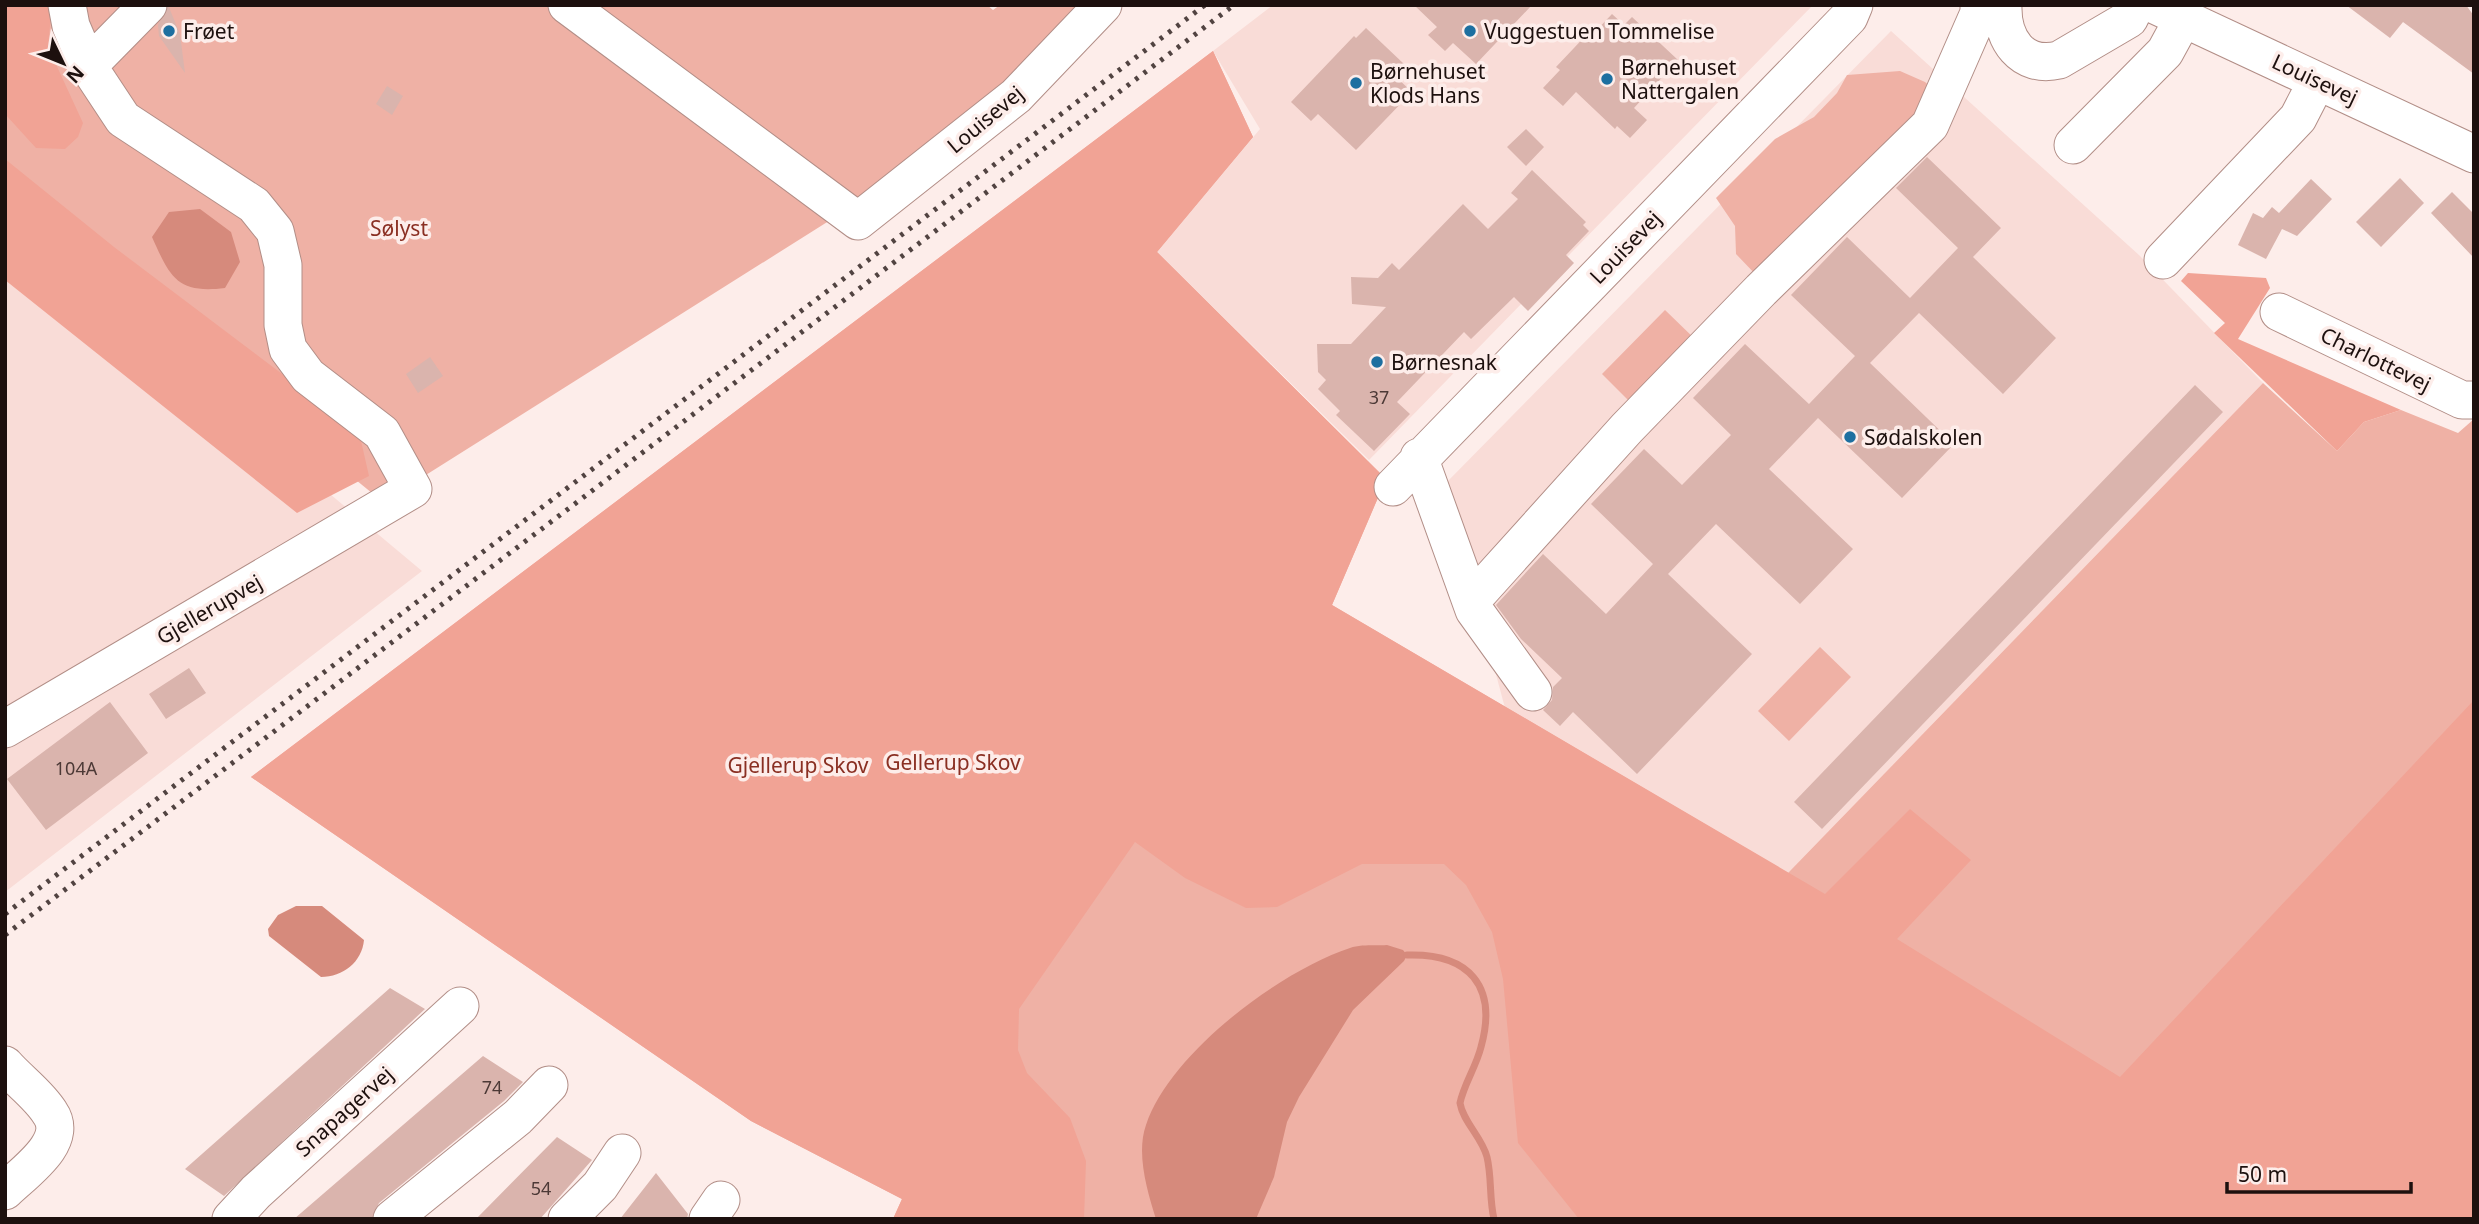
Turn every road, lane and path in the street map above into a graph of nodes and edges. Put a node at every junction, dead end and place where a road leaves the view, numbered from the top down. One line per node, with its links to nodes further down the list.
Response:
1 (67, 5): 10 (street)
2 (148, 5): 10 (street)
3 (567, 5): 4 (street, Louisevej)
4 (1103, 5)
5 (1854, 5): 17 (street, Louisevej)
6 (1979, 5): 19 (street)
7 (2003, 5): 8 (street)
8 (2136, 5)
9 (2169, 12): 11 (street, Louisevej); 12 (street)
10 (88, 66): 21 (street, Gjellerupvej)
11 (2317, 81): 13 (street, Louisevej); 14 (street)
12 (2073, 145)
13 (2474, 154)
14 (2163, 260)
15 (2279, 313): 16 (street, Charlottevej)
16 (2474, 400)
17 (1419, 457): 18 (street, Louisevej); 19 (street)
18 (1393, 487)
19 (1471, 601): 20 (street)
20 (1533, 692)
21 (5, 729)
22 (460, 1006): 27 (street, Snapagervej)
23 (5, 1065): 26 (street)
24 (549, 1085): 28 (street)
25 (622, 1153): 29 (street)
26 (5, 1191)
27 (231, 1219)
28 (393, 1219)
29 (567, 1219)

